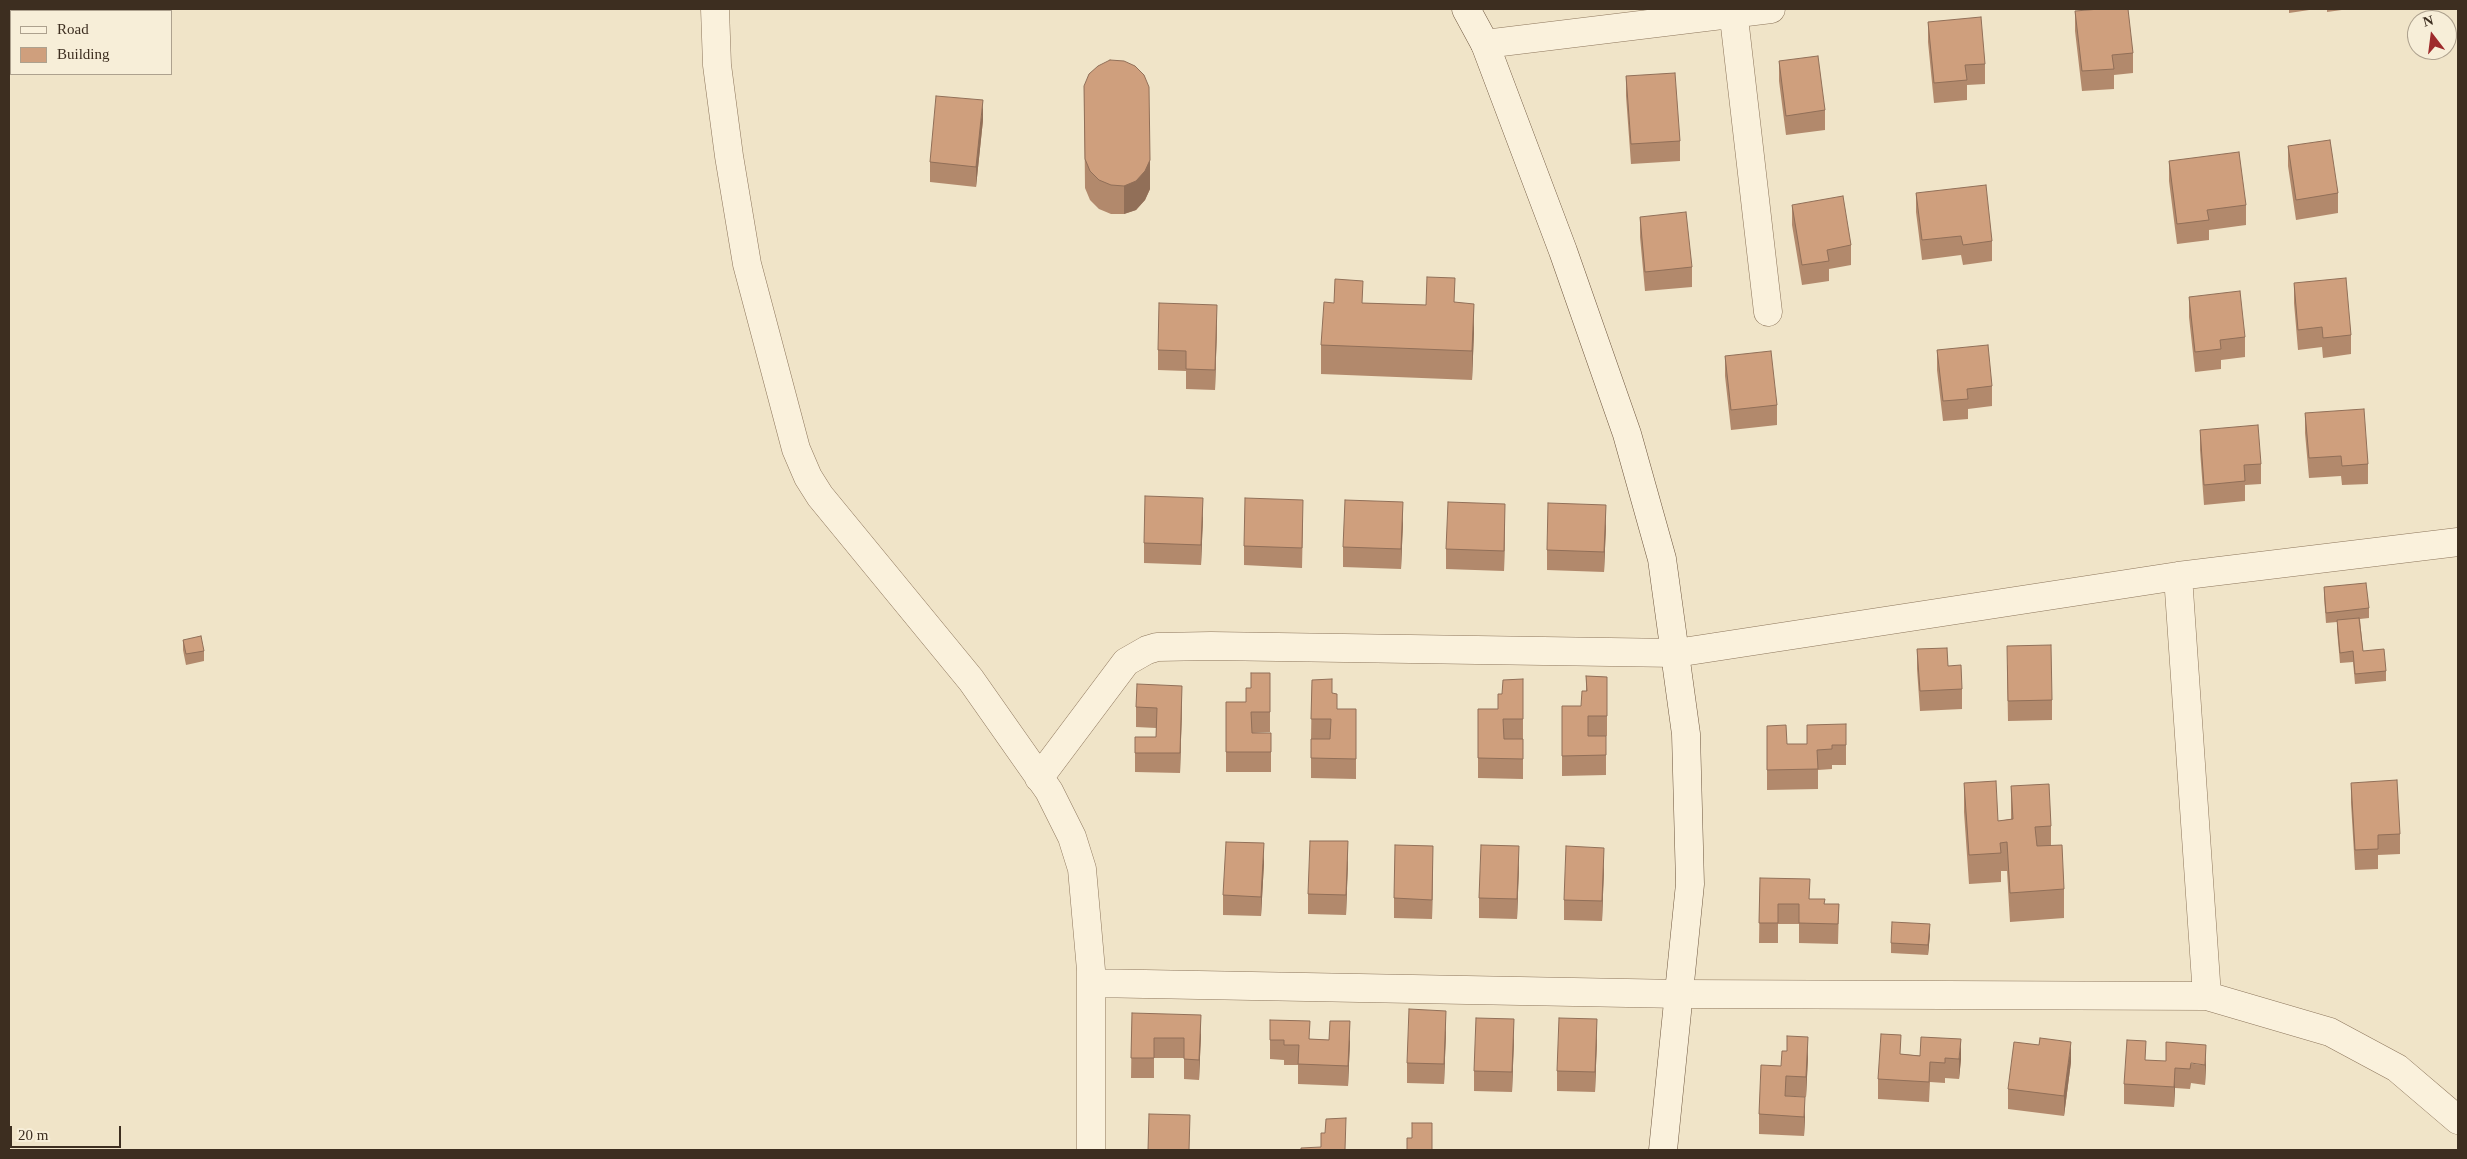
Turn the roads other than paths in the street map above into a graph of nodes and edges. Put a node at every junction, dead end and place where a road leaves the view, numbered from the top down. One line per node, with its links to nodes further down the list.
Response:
1 (715, 9): 10 (street)
2 (1466, 9): 5 (street)
3 (1772, 9): 4 (street)
4 (1733, 11): 5 (street); 6 (street)
5 (1486, 44): 9 (street)
6 (1768, 312)
7 (2458, 542): 8 (street)
8 (2178, 576): 9 (street); 13 (street)
9 (1676, 652): 10 (street); 12 (street)
10 (1039, 778): 11 (street)
11 (1091, 982): 12 (street); 15 (street)
12 (1680, 994): 13 (street); 16 (street)
13 (2206, 996): 14 (street)
14 (2458, 1120)
15 (1091, 1150)
16 (1663, 1150)

